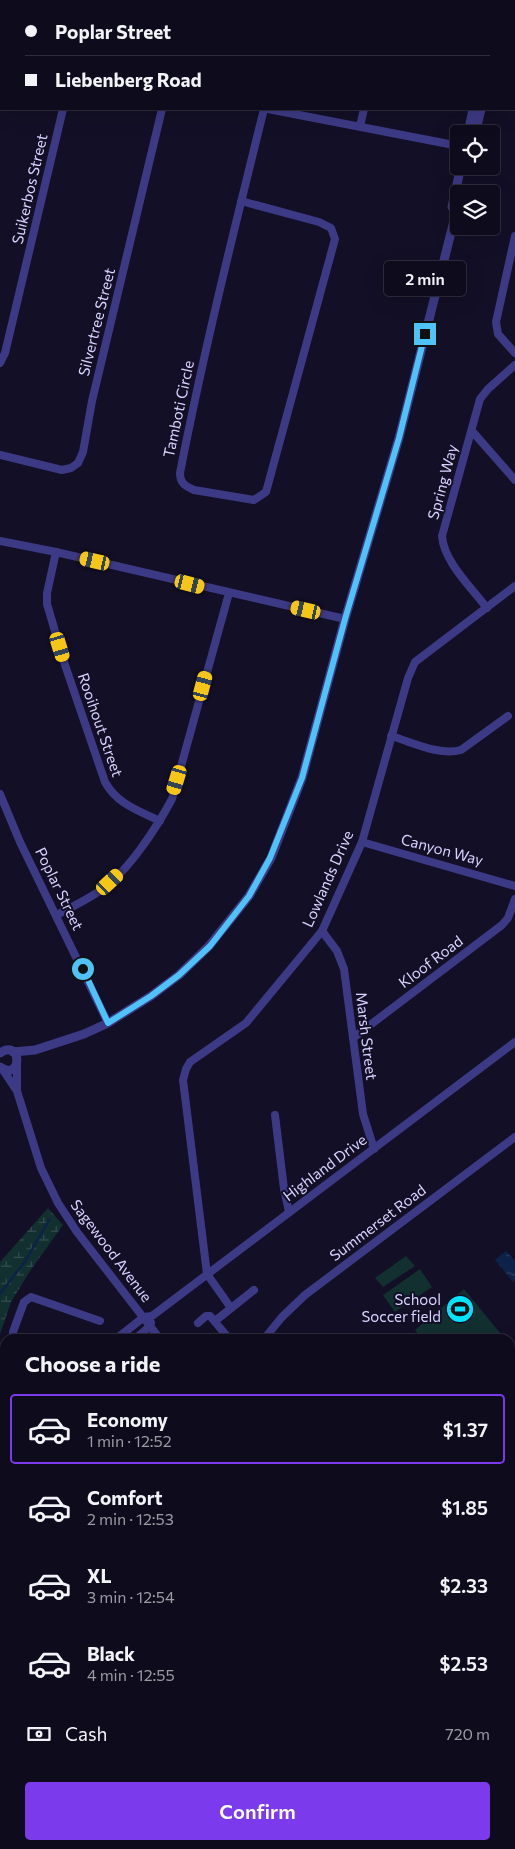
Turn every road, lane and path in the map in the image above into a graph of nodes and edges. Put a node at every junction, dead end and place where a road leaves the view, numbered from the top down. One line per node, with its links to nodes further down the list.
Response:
1 (63, 110): 18 (street, Suikerbos Street)
2 (162, 110): 21 (street, Silvertree Street)
3 (264, 110): 13 (street, Tamboti Circle)
4 (273, 110): 10 (street)
5 (364, 110): 10 (street)
6 (473, 110): 8 (street)
7 (481, 110): 9 (street)
8 (470, 125)
9 (477, 125)
10 (360, 126): 11 (street)
11 (450, 144)
12 (459, 175): 16 (street)
13 (241, 201): 13 (street, Tamboti Circle)
14 (451, 235): 16 (street)
15 (515, 236): 17 (street)
16 (443, 261): 28 (street)
17 (515, 353)
18 (0, 363)
19 (515, 365): 20 (street, Spring Way)
20 (472, 431): 22 (street); 27 (street, Spring Way)
21 (0, 455)
22 (515, 480)
23 (0, 541): 24 (street)
24 (56, 552): 26 (street); 32 (street, Rooihout Street)
25 (515, 586): 27 (street, Lowlands Drive)
26 (229, 593): 28 (street); 32 (street)
27 (487, 608): 30 (street, Lowlands Drive)
28 (345, 619): 38 (street)
29 (508, 716): 30 (street)
30 (391, 736): 33 (street, Lowlands Drive)
31 (0, 794): 36 (street, Poplar Street)
32 (160, 821): 36 (street)
33 (362, 842): 34 (street, Canyon Way); 37 (street, Lowlands Drive)
34 (515, 886)
35 (515, 899): 39 (street, Kloof Road)
36 (57, 915): 38 (street, Poplar Street)
37 (322, 932): 39 (street, Marsh Street); 51 (street, Lowlands Drive)
38 (108, 1023): 41 (street)
39 (353, 1038): 49 (street, Marsh Street)
40 (515, 1042): 49 (street, Highland Drive)
41 (36, 1050): 42 (street); 44 (street)
42 (13, 1052): 43 (street); 44 (street)
43 (0, 1053)
44 (17, 1063): 45 (street); 46 (street, Sagewood Avenue)
45 (1, 1068): 46 (street, Sagewood Avenue)
46 (17, 1091): 54 (street, Sagewood Avenue)
47 (275, 1115): 50 (street)
48 (515, 1137): 64 (street, Summerset Road)
49 (374, 1149): 50 (street, Highland Drive)
50 (289, 1212): 51 (street, Highland Drive)
51 (207, 1274): 53 (street); 54 (street, Highland Drive)
52 (254, 1290): 53 (street)
53 (232, 1308): 56 (street)
54 (148, 1317): 58 (street, Sagewood Avenue); 60 (street, Highland Drive)
55 (100, 1321): 59 (street)
56 (215, 1321): 57 (street); 63 (street)
57 (198, 1323)
58 (150, 1326): 61 (street); 62 (street, Sagewood Avenue)
59 (13, 1334)
60 (123, 1334)
61 (141, 1334)
62 (156, 1334)
63 (225, 1334)
64 (268, 1334)

